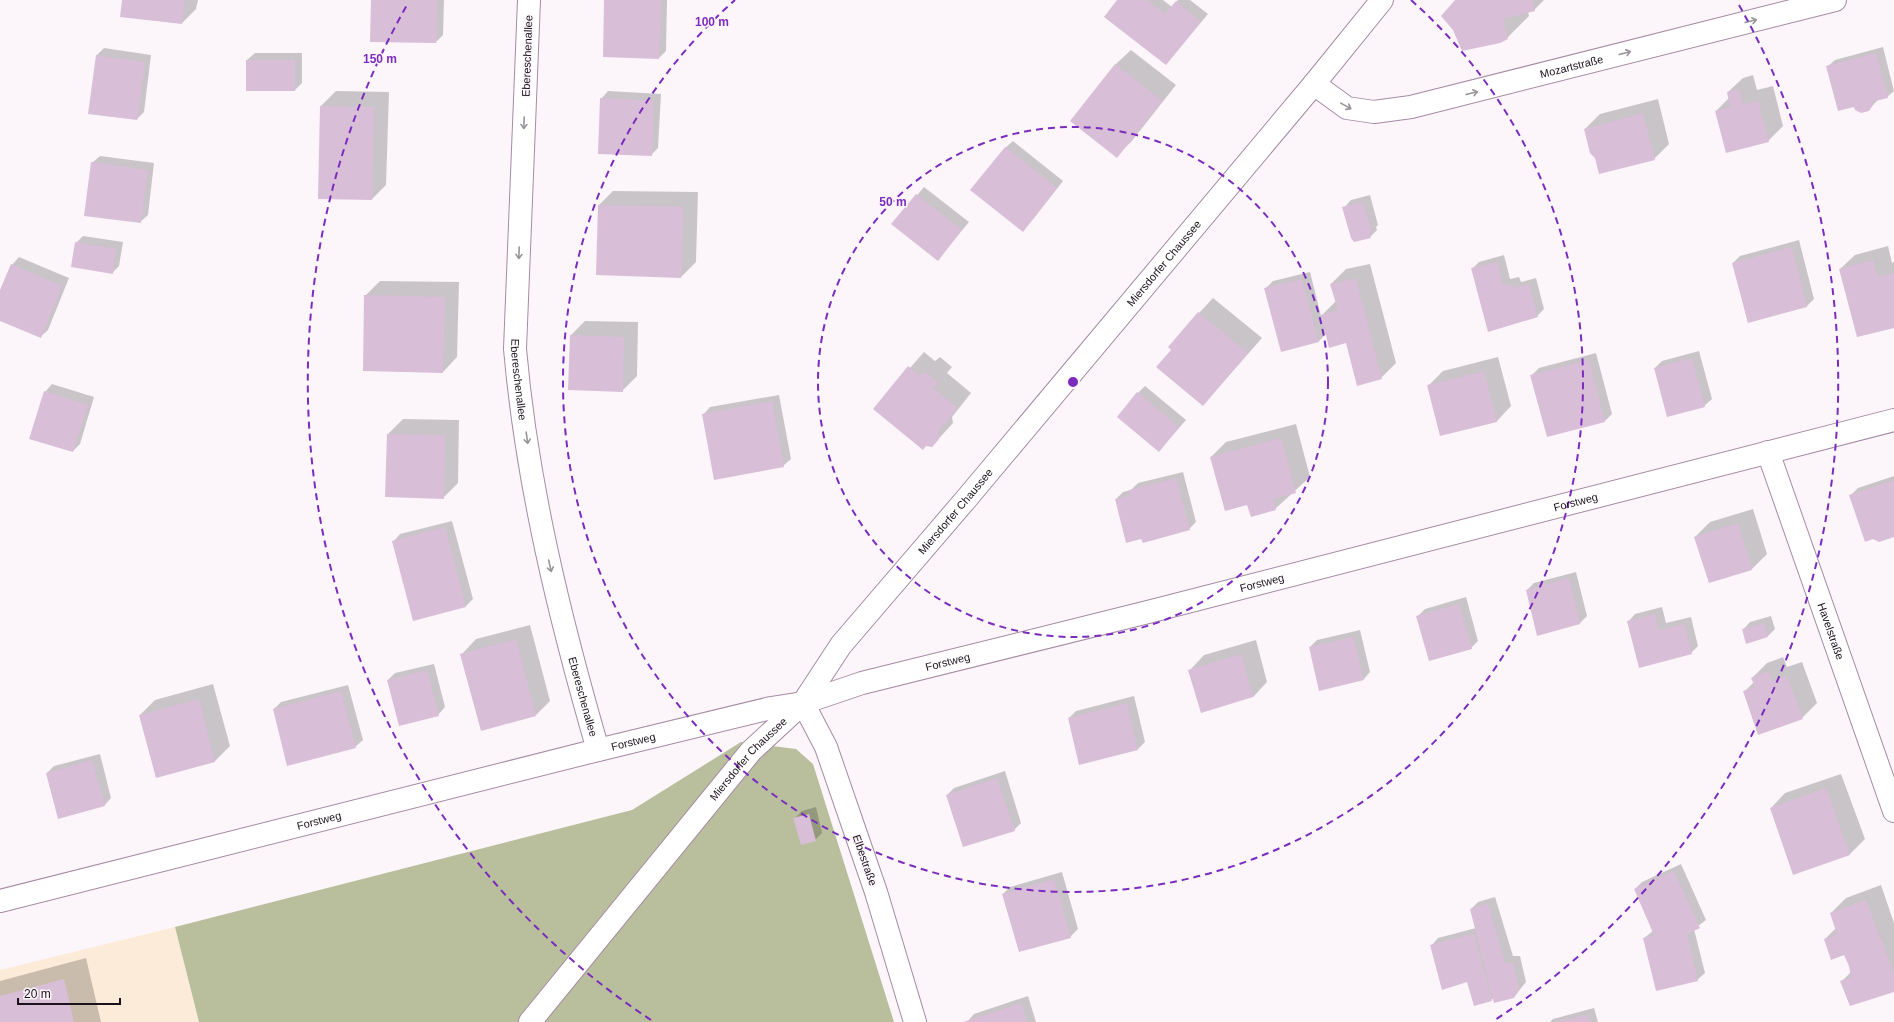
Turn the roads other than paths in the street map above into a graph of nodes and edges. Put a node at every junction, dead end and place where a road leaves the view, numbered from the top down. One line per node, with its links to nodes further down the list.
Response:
1 (529, 0): 8 (street, Ebereschenallee, one-way to 8)
2 (1382, 0): 4 (street, Miersdorfer Chaussee)
3 (1836, 0): 4 (street, Mozartstraße, one-way to 3)
4 (1314, 84): 7 (street, Miersdorfer Chaussee)
5 (1894, 420): 6 (street, Forstweg)
6 (1768, 452): 7 (street, Forstweg); 9 (street, Havelstraße)
7 (803, 703): 8 (street, Forstweg); 11 (street, Miersdorfer Chaussee); 12 (street, Elbestraße)
8 (598, 750): 10 (street, Forstweg)
9 (1894, 811)
10 (0, 901)
11 (530, 1022)
12 (915, 1022)

